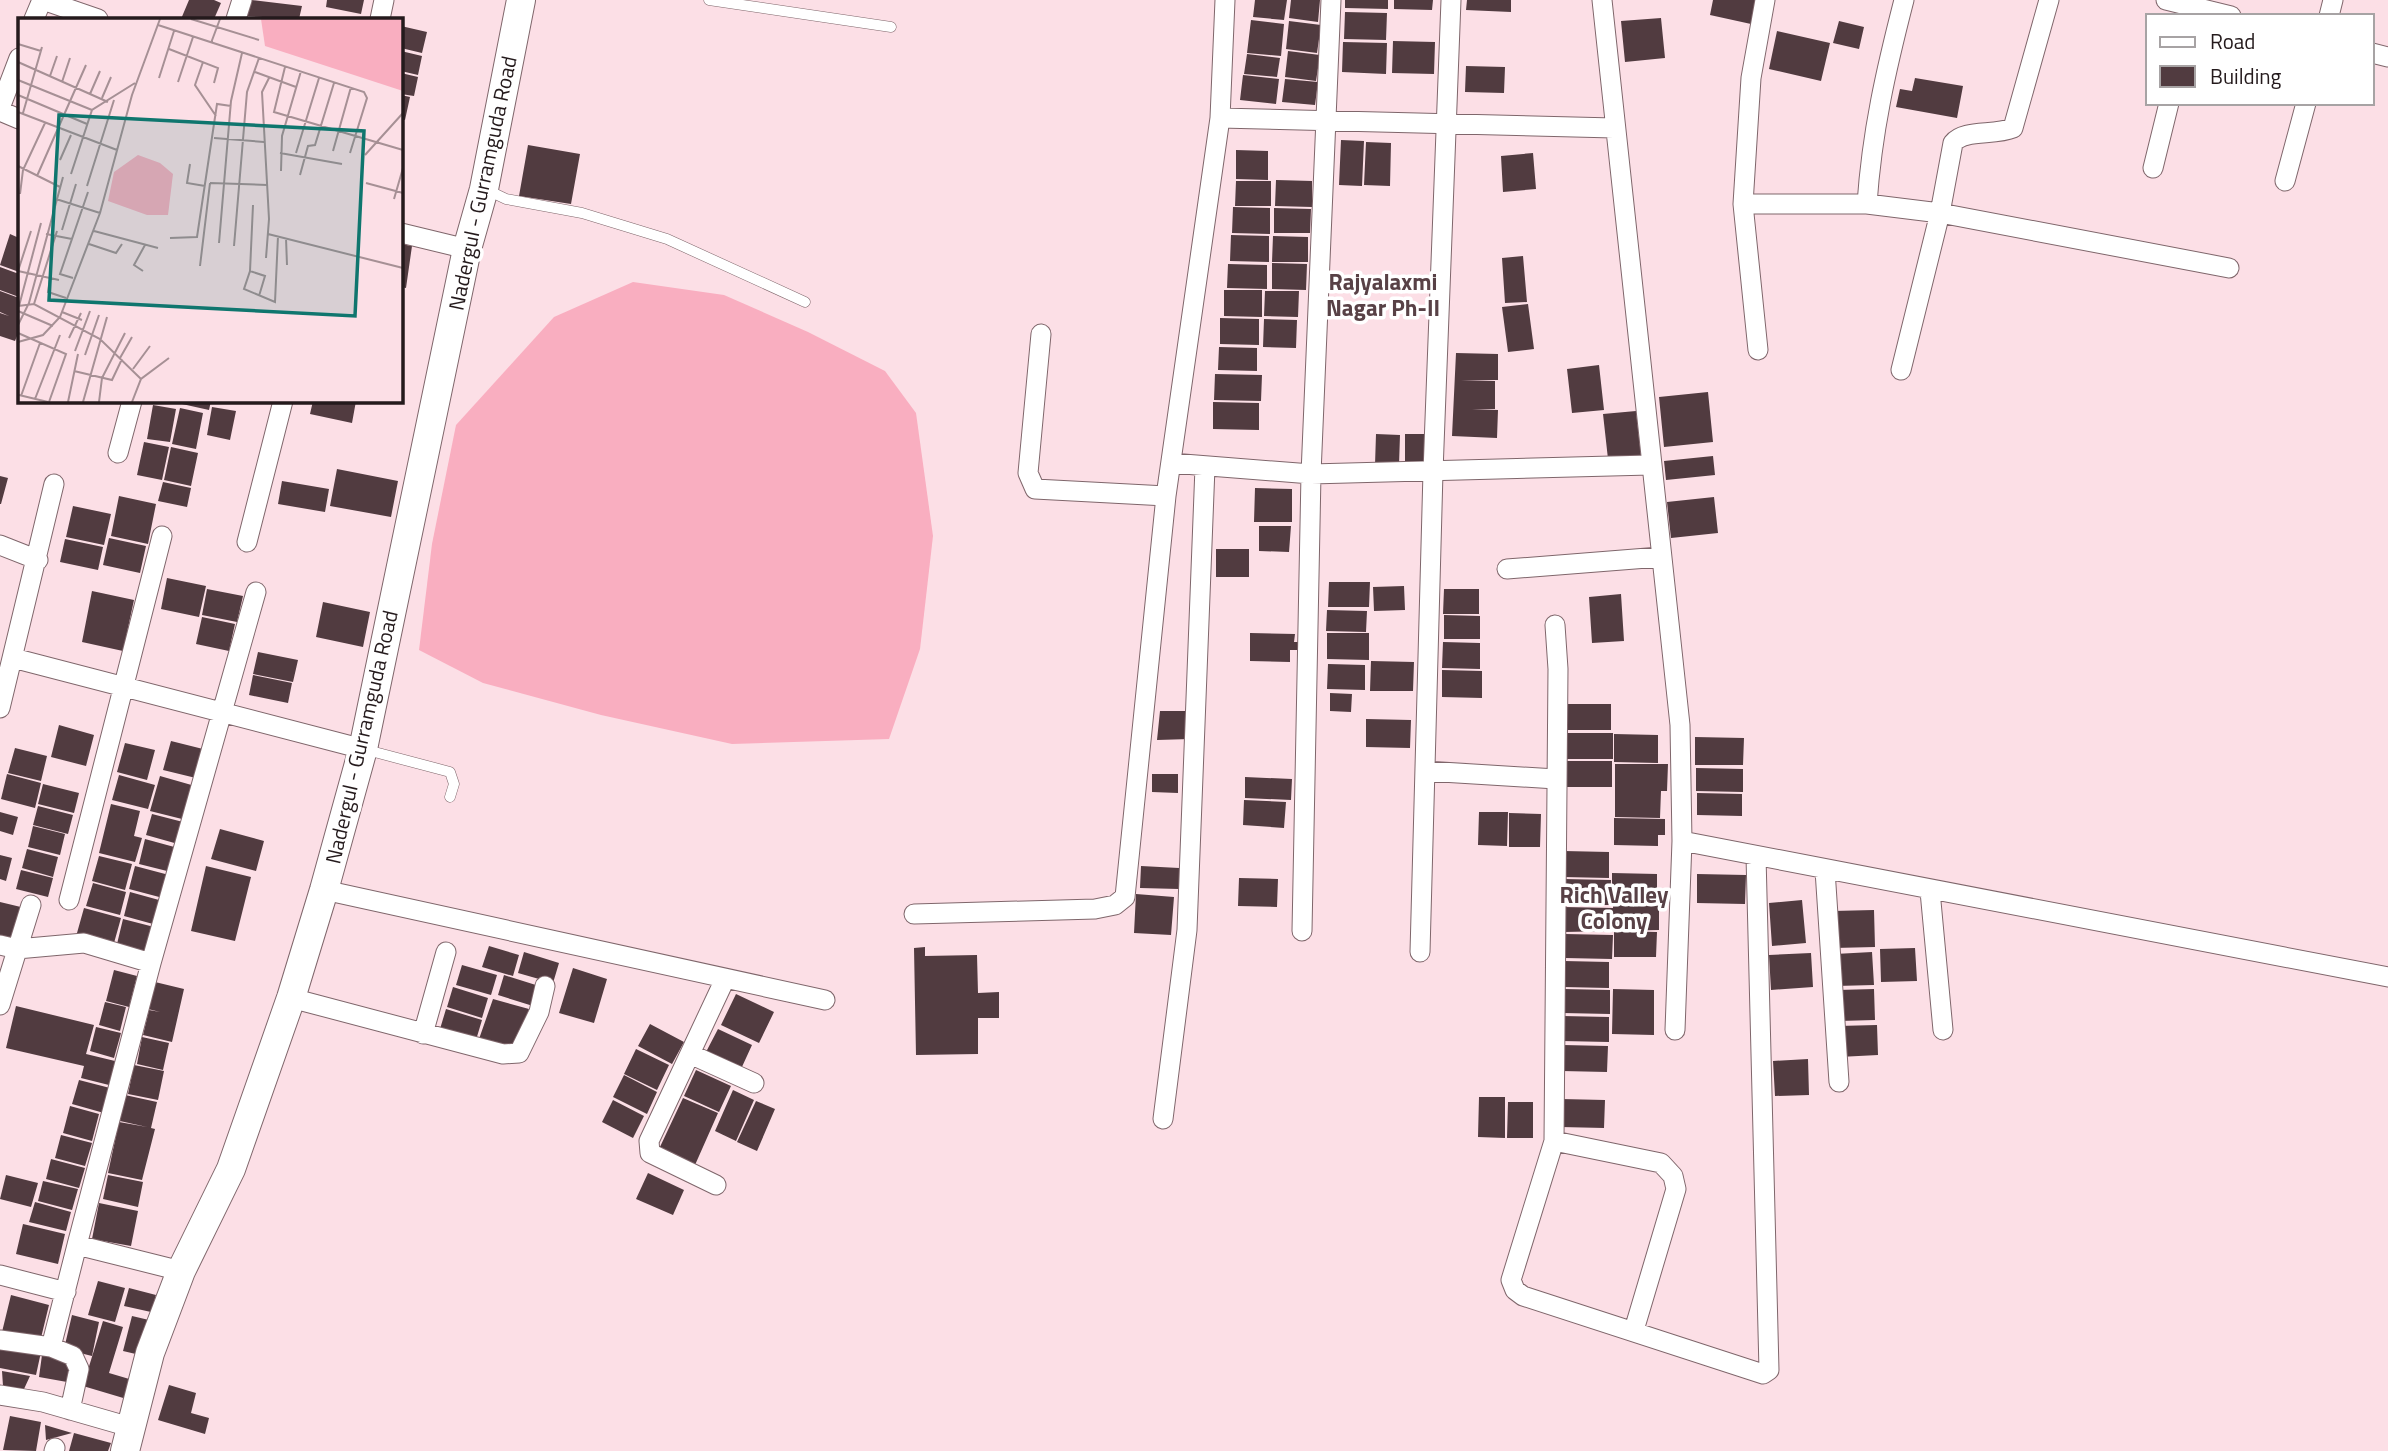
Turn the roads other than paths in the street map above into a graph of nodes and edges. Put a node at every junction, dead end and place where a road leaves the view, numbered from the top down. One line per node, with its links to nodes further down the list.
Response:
1 (42, 0): 16 (street); 17 (street)
2 (242, 0): 18 (street)
3 (384, 0): 19 (street)
4 (521, 0): 32 (main road, Nadergul - Gurramguda Road)
5 (709, 0): 20 (lane)
6 (1225, 0): 25 (street)
7 (1331, 0): 27 (street)
8 (1451, 0): 28 (street)
9 (1602, 0): 29 (street)
10 (1765, 0): 33 (street)
11 (1904, 0): 34 (street)
12 (2049, 0): 35 (street)
13 (2166, 0): 14 (street)
14 (2192, 7): 15 (street)
15 (2222, 14)
16 (34, 18)
17 (95, 18)
18 (236, 18)
19 (380, 18)
20 (891, 27)
21 (18, 61): 24 (street)
22 (2169, 105): 30 (street)
23 (2305, 105): 31 (street)
24 (0, 110): 26 (street)
25 (1220, 118): 27 (street); 46 (street)
26 (18, 119)
27 (1327, 121): 28 (street); 50 (street)
28 (1447, 124): 29 (street); 49 (street)
29 (1614, 128): 47 (street)
30 (2153, 168)
31 (2285, 181)
32 (484, 189): 37 (main road, Nadergul - Gurramguda Road); 39 (lane)
33 (1743, 204): 34 (street); 41 (street)
34 (1867, 204): 35 (street)
35 (1940, 213): 38 (street); 42 (street)
36 (402, 233): 37 (street)
37 (467, 249): 65 (main road, Nadergul - Gurramguda Road)
38 (2229, 268)
39 (805, 302)
40 (1041, 334): 52 (street)
41 (1758, 350)
42 (1901, 370)
43 (132, 402): 45 (street)
44 (283, 402): 54 (street)
45 (118, 453)
46 (1171, 463): 48 (street); 52 (street)
47 (1650, 466): 49 (street); 56 (street)
48 (1205, 467): 50 (street); 94 (street)
49 (1433, 472): 50 (street); 66 (street)
50 (1311, 474): 77 (street)
51 (54, 484): 57 (street)
52 (1166, 496): 76 (street)
53 (162, 536): 62 (street)
54 (247, 542)
55 (0, 545): 57 (street)
56 (1660, 557): 58 (street); 69 (street)
57 (38, 560): 61 (street)
58 (1507, 569)
59 (256, 592): 64 (street)
60 (1555, 625): 67 (street)
61 (13, 658): 62 (street); 63 (street)
62 (123, 688): 64 (street); 74 (street)
63 (0, 708)
64 (223, 713): 65 (street); 81 (street)
65 (363, 748): 68 (lane); 72 (main road, Nadergul - Gurramguda Road)
66 (1425, 771): 67 (street); 80 (street)
67 (1556, 779): 95 (street)
68 (450, 797)
69 (1682, 841): 70 (street); 88 (street)
70 (1756, 856): 71 (street); 101 (street)
71 (1825, 870): 73 (street); 92 (street)
72 (324, 890): 83 (street); 85 (main road, Nadergul - Gurramguda Road)
73 (1930, 891): 82 (street); 89 (street)
74 (69, 900)
75 (31, 905): 78 (street)
76 (914, 914)
77 (1302, 931)
78 (9, 947): 81 (street); 87 (street)
79 (446, 952): 90 (street)
80 (1420, 952)
81 (151, 963): 97 (street)
82 (2388, 977)
83 (725, 979): 86 (street); 91 (street)
84 (545, 986): 90 (street)
85 (291, 998): 90 (street); 98 (main road, Nadergul - Gurramguda Road)
86 (825, 1000)
87 (0, 1004)
88 (1675, 1030)
89 (1943, 1030)
90 (423, 1034)
91 (690, 1054): 93 (street); 96 (street)
92 (1839, 1082)
93 (754, 1083)
94 (1163, 1119)
95 (1554, 1141): 101 (street); 101 (street)
96 (716, 1185)
97 (77, 1245): 98 (street); 100 (street)
98 (181, 1271): 106 (main road, Nadergul - Gurramguda Road)
99 (0, 1275): 100 (street)
100 (66, 1292): 103 (street)
101 (1634, 1330)
102 (0, 1340): 103 (street)
103 (51, 1348): 105 (street)
104 (0, 1395): 105 (street)
105 (70, 1410): 106 (street)
106 (127, 1439)

